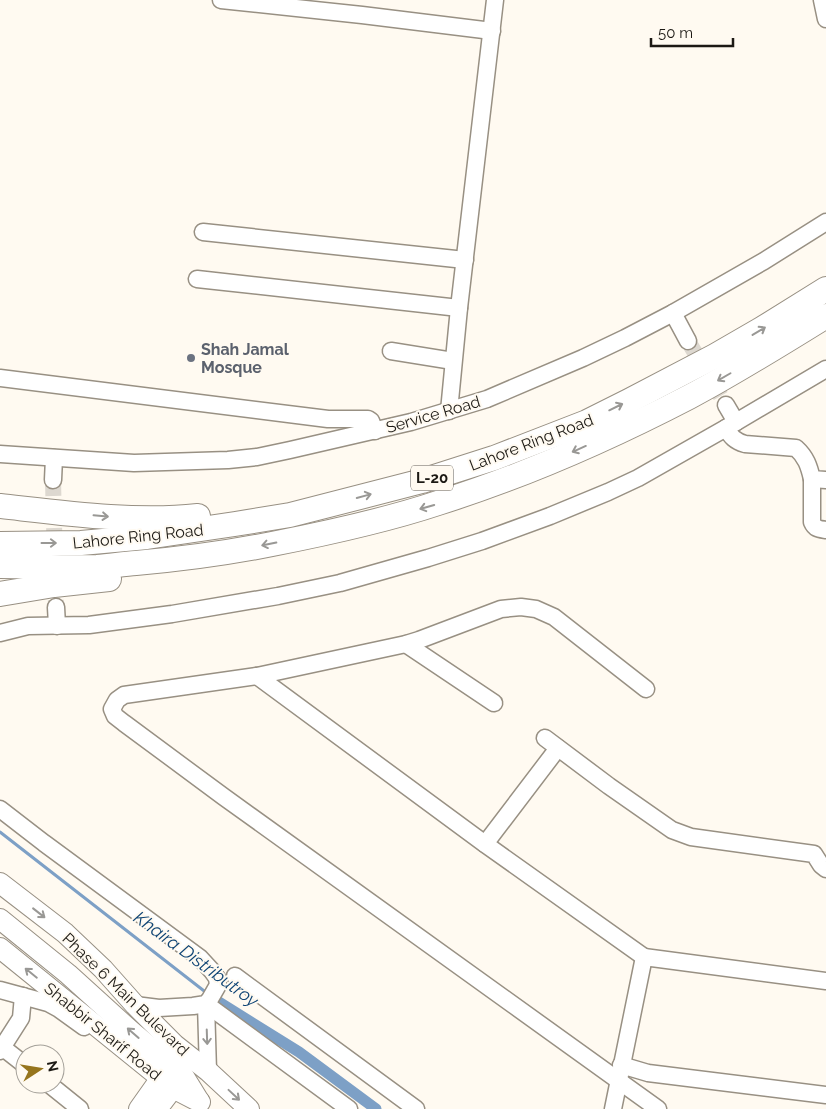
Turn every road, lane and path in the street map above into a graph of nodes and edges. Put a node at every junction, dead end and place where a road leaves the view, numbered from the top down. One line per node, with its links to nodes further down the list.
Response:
1 (222, 0): 4 (street)
2 (495, 0): 6 (street)
3 (822, 0): 5 (street)
4 (363, 7): 6 (street)
5 (826, 19)
6 (492, 31): 9 (street)
7 (826, 222): 13 (street, Service Road)
8 (203, 232): 9 (street)
9 (465, 260): 12 (street)
10 (197, 279): 12 (street)
11 (826, 289): 28 (highway, Lahore Ring Road / L-20, one-way to 11)
12 (459, 308): 17 (street)
13 (673, 313): 15 (street); 21 (street, Service Road)
14 (826, 316): 32 (highway, Lahore Ring Road / L-20, one-way to 32)
15 (688, 341)
16 (390, 351): 17 (street)
17 (453, 361): 21 (street)
18 (826, 369): 22 (street)
19 (0, 378): 23 (street)
20 (726, 404): 22 (street)
21 (449, 411): 23 (street, Service Road)
22 (731, 425): 27 (street); 37 (street)
23 (375, 431): 25 (street, Service Road)
24 (0, 454): 25 (street, Service Road)
25 (54, 458): 26 (street)
26 (53, 480)
27 (819, 480): 30 (street)
28 (335, 504): 29 (highway, one-way to 28); 31 (highway, Lahore Ring Road / L-20, one-way to 28)
29 (0, 506)
30 (826, 530)
31 (0, 544)
32 (177, 560): 33 (highway, Lahore Ring Road / L-20); 36 (highway)
33 (0, 566)
34 (0, 581): 36 (highway)
35 (0, 594): 36 (highway)
36 (55, 596): 37 (street)
37 (58, 626): 38 (street)
38 (0, 633)
39 (406, 644): 40 (street); 41 (street); 42 (street)
40 (257, 676): 46 (street); 65 (street)
41 (646, 689)
42 (494, 703)
43 (544, 738): 44 (street)
44 (558, 748): 46 (street); 47 (street)
45 (0, 809): 56 (street)
46 (485, 844): 51 (street)
47 (826, 869)
48 (0, 883): 57 (main road, Phase 6 Main Bulevard, one-way to 57)
49 (0, 918): 64 (main road, one-way to 49)
50 (0, 948): 58 (main road, Shabbir Sharif Road, one-way to 50)
51 (644, 957): 53 (street); 62 (street)
52 (235, 976): 74 (street)
53 (826, 981)
54 (0, 990): 55 (street)
55 (24, 996): 58 (street); 59 (street)
56 (211, 996): 57 (street); 63 (street, one-way to 63); 73 (street)
57 (135, 1005): 63 (main road, Phase 6 Main Bulevard)
58 (109, 1036): 61 (main road, Shabbir Sharif Road)
59 (1, 1049): 60 (street)
60 (15, 1058)
61 (137, 1058): 64 (main road, Shabbir Sharif Road); 69 (main road)
62 (622, 1065): 65 (street); 67 (street)
63 (208, 1071): 72 (main road, Phase 6 Main Bulevard, one-way to 72)
64 (172, 1077): 68 (main road, Shabbir Sharif Road); 69 (main road)
65 (619, 1082): 75 (street); 76 (street)
66 (61, 1094): 70 (street)
67 (824, 1100)
68 (204, 1105): 71 (main road)
69 (146, 1107)
70 (80, 1109)
71 (164, 1109)
72 (249, 1109)
73 (348, 1109)
74 (416, 1109)
75 (613, 1109)
76 (658, 1109)

